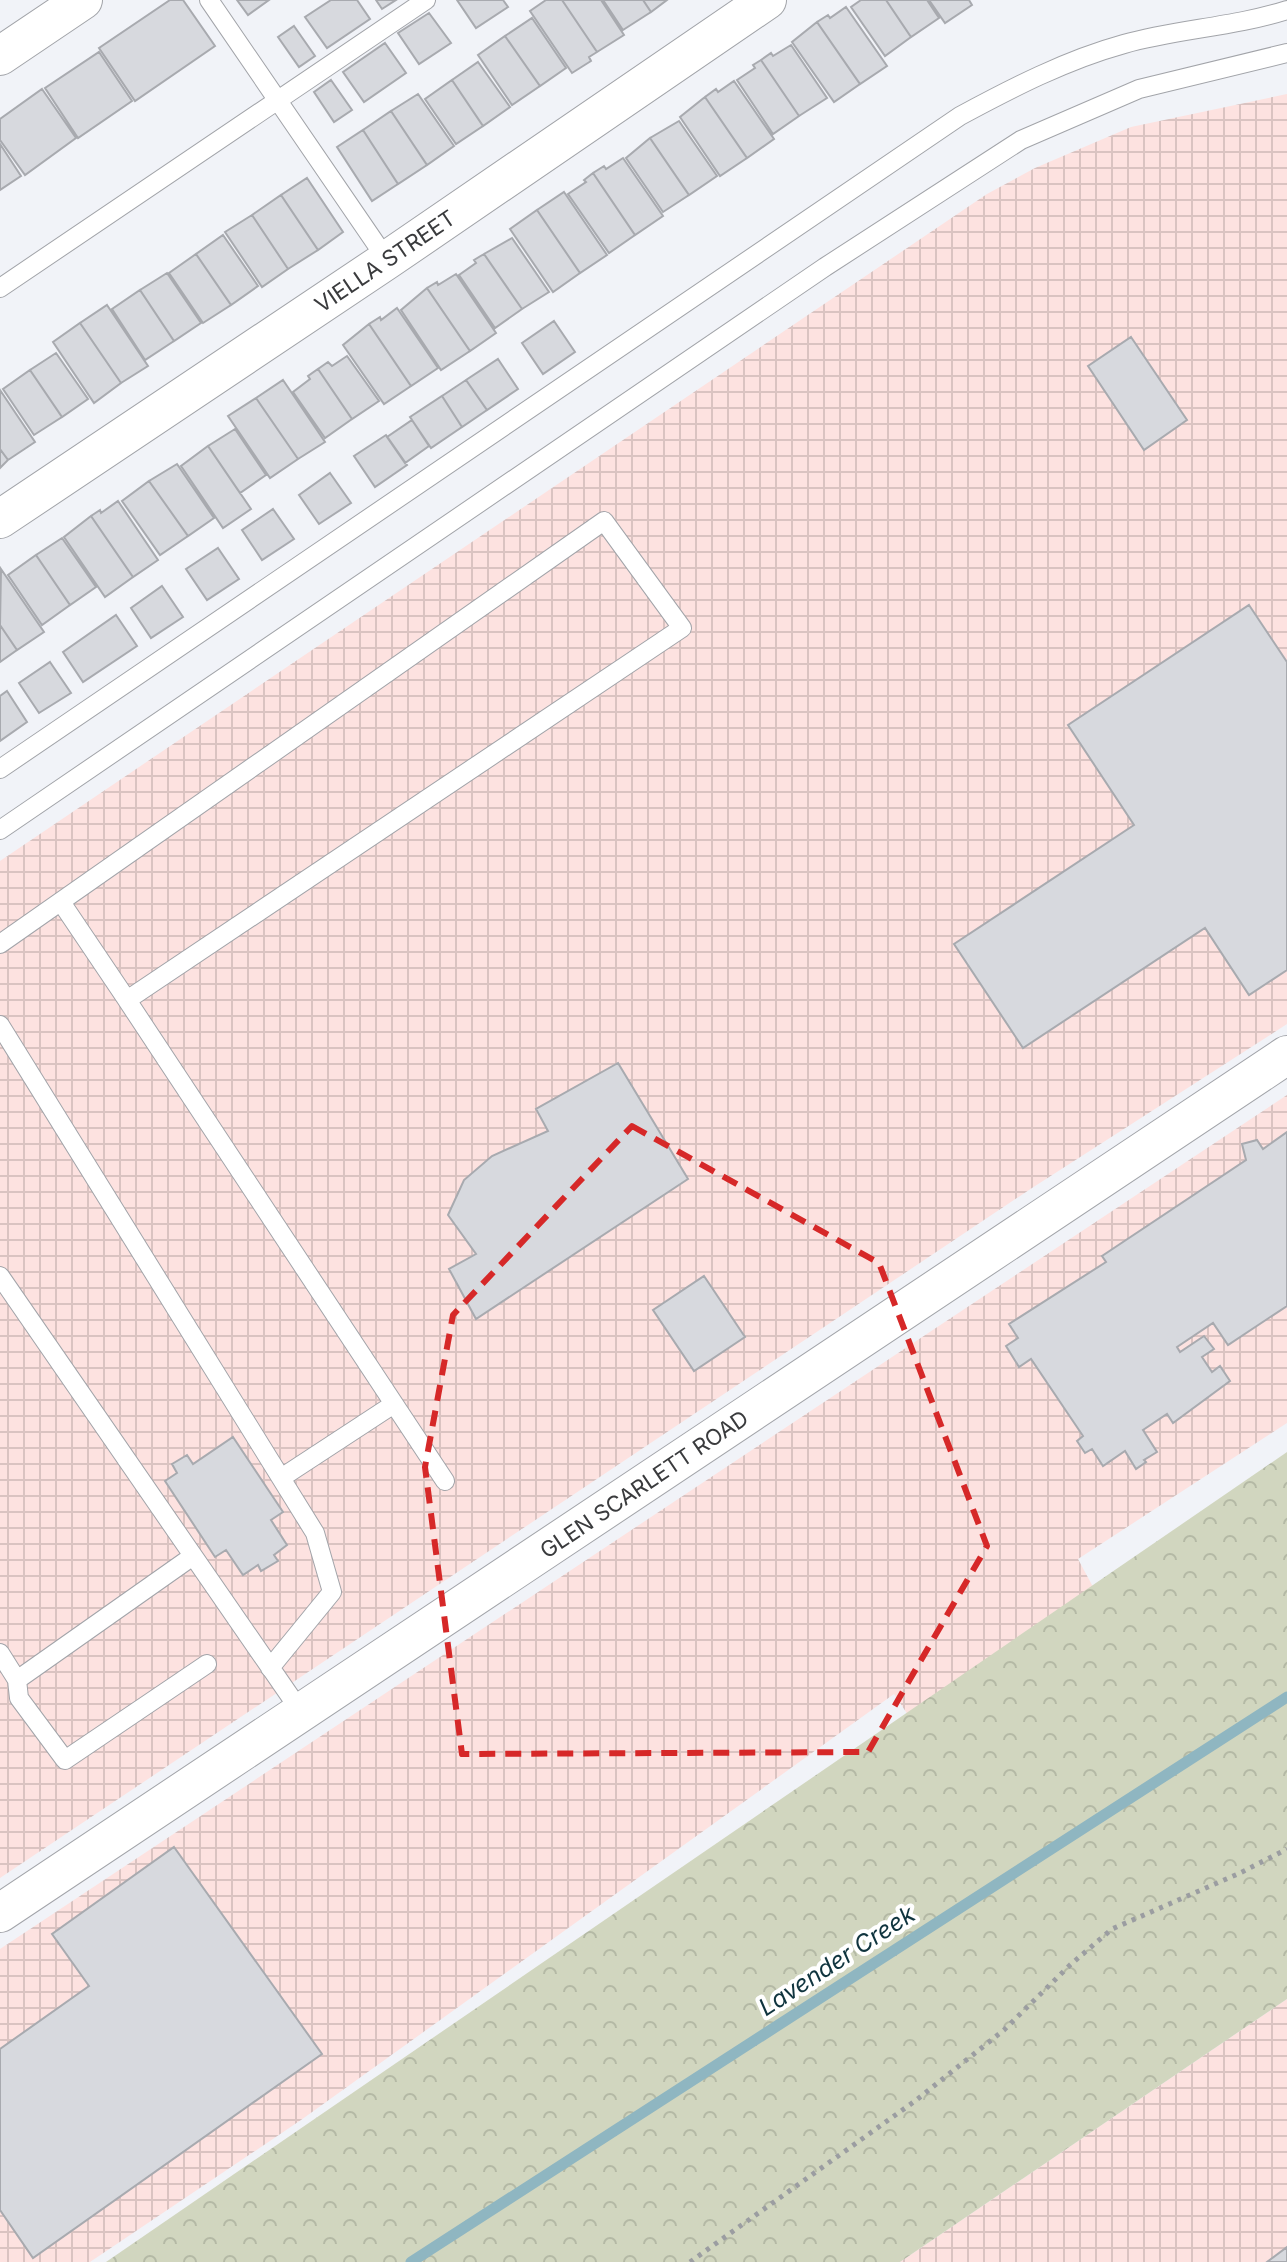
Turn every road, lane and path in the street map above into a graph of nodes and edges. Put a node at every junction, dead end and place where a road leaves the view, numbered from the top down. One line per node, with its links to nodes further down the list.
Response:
1 (83, 0): 7 (street)
2 (209, 0): 8 (lane)
3 (426, 0): 8 (lane)
4 (767, 0): 9 (street, VIELLA STREET)
5 (1287, 10): 12 (lane)
6 (1287, 53): 13 (lane)
7 (0, 56)
8 (278, 100): 9 (lane); 10 (lane)
9 (387, 260): 11 (street, VIELLA STREET)
10 (0, 288)
11 (0, 519)
12 (0, 769)
13 (0, 830)
14 (61, 902): 15 (lane); 16 (lane); 16 (lane)
15 (0, 944)
16 (127, 1000): 20 (lane)
17 (0, 1025): 21 (lane)
18 (1287, 1055): 28 (street, GLEN SCARLETT ROAD)
19 (0, 1276): 23 (lane)
20 (394, 1404): 21 (lane); 22 (lane)
21 (281, 1478): 26 (lane)
22 (445, 1481)
23 (193, 1556): 26 (lane); 27 (lane)
24 (0, 1653): 27 (lane)
25 (207, 1664): 27 (lane)
26 (270, 1668): 28 (lane)
27 (17, 1680)
28 (301, 1712): 30 (street, GLEN SCARLETT ROAD)
29 (1287, 1849): 31 (path)
30 (0, 1913)
31 (690, 2262)

